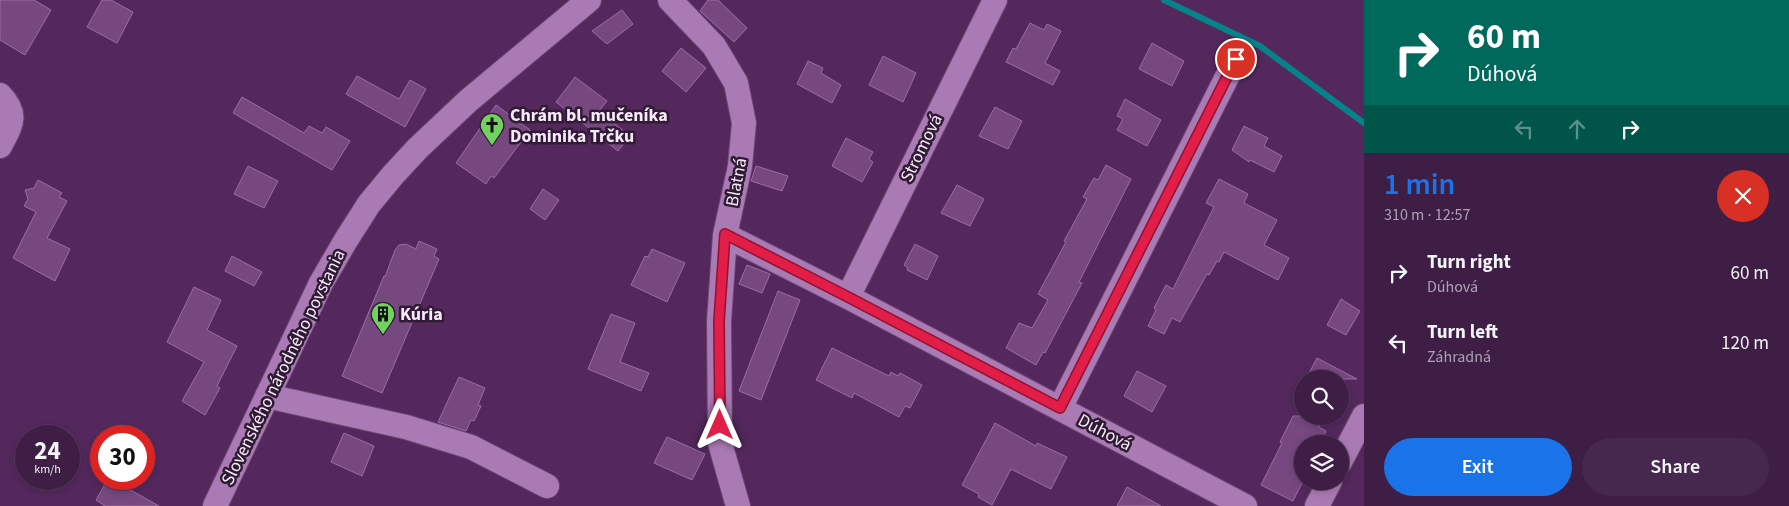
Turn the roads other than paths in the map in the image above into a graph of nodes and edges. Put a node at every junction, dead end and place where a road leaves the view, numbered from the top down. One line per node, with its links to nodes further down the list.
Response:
1 (589, 0): 9 (street, Slovenského národného povstania)
2 (670, 0): 7 (street, Blatná)
3 (995, 0): 8 (street, Stromová)
4 (1236, 59): 10 (street)
5 (5, 100): 6 (street)
6 (0, 146)
7 (725, 234): 8 (street, Dúhová); 16 (street, Blatná)
8 (848, 297): 10 (street, Dúhová)
9 (267, 396): 13 (street); 15 (street, Slovenského národného povstania)
10 (1060, 408): 17 (street, Dúhová)
11 (1364, 416): 12 (street)
12 (1349, 445)
13 (547, 486)
14 (1325, 490): 18 (street)
15 (215, 506)
16 (738, 506)
17 (1245, 506)
18 (1317, 506)

